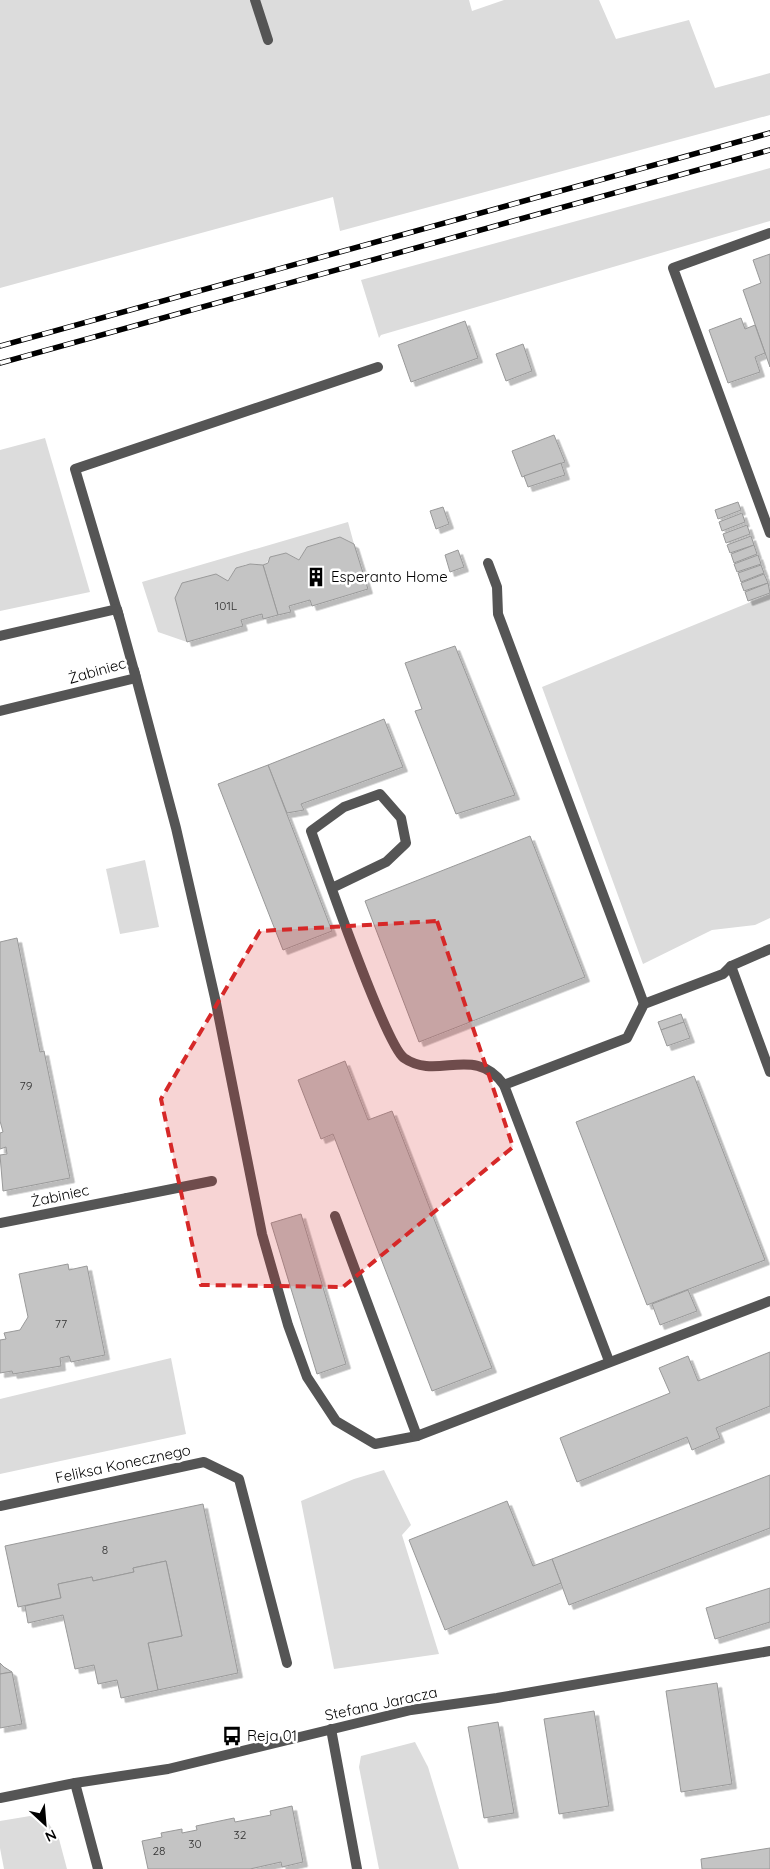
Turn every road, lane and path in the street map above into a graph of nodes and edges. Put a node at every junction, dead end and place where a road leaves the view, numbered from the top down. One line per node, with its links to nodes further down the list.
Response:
1 (255, 0): 2 (street)
2 (268, 40)
3 (770, 233): 5 (street)
4 (378, 367): 7 (street)
5 (770, 533)
6 (488, 563): 14 (street)
7 (117, 609): 8 (street); 9 (street)
8 (0, 636)
9 (136, 678): 10 (street, Żabiniec); 22 (street)
10 (0, 711)
11 (332, 888): 11 (street); 16 (street)
12 (770, 949): 13 (street)
13 (731, 966): 14 (street); 15 (street)
14 (644, 1004): 16 (street)
15 (770, 1072)
16 (504, 1085): 21 (street)
17 (212, 1181): 19 (street, Żabiniec)
18 (335, 1216): 22 (street)
19 (0, 1224)
20 (770, 1301): 21 (street)
21 (609, 1361): 22 (street)
22 (417, 1436)
23 (0, 1506): 25 (street, Feliksa Konecznego)
24 (770, 1650): 26 (street, Stefana Jaracza)
25 (287, 1663)
26 (331, 1729): 27 (street, Stefana Jaracza); 30 (street)
27 (75, 1783): 28 (street, Stefana Jaracza); 29 (street)
28 (0, 1798)
29 (98, 1869)
30 (357, 1869)

